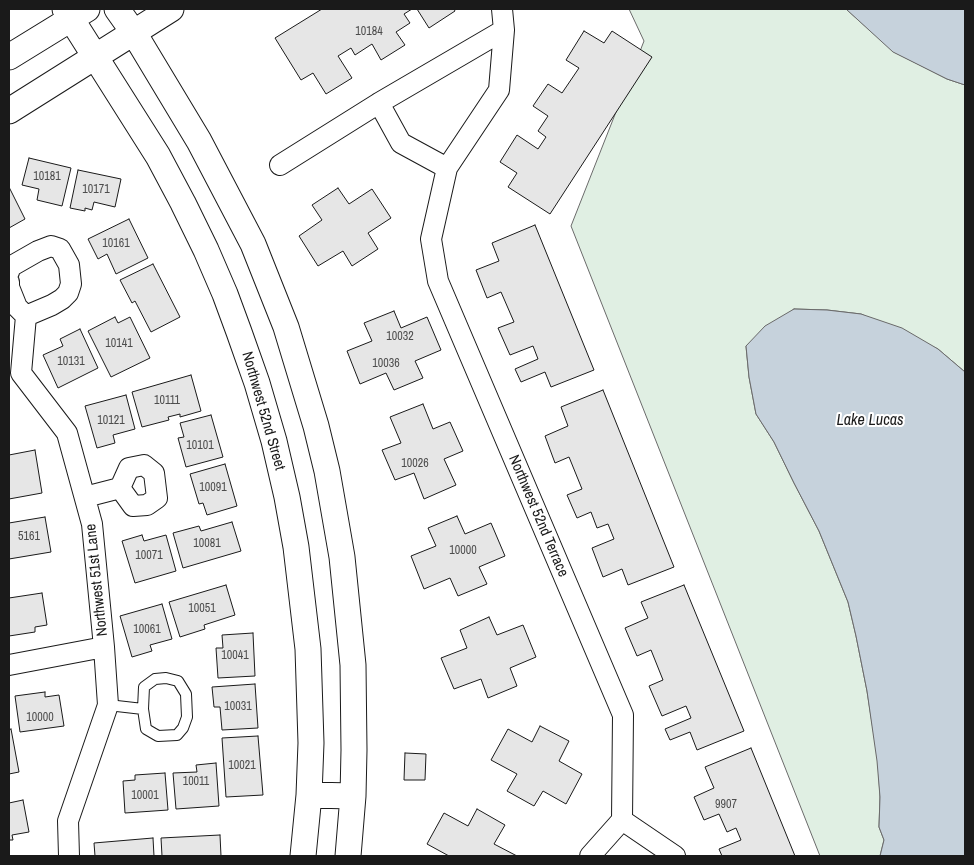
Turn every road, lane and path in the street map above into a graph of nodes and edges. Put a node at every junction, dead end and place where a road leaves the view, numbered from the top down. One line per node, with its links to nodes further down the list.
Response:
1 (118, 9): 6 (street)
2 (171, 9): 6 (street)
3 (502, 9): 5 (street, Northwest 52nd Terrace)
4 (75, 12): 7 (street); 8 (street, Northwest 52nd Street)
5 (504, 30): 9 (street); 12 (street, Northwest 52nd Terrace)
6 (134, 33): 8 (street); 24 (street)
7 (9, 57)
8 (96, 57): 10 (street); 23 (street, Northwest 52nd Street)
9 (379, 103): 11 (street); 12 (street)
10 (9, 111)
11 (280, 165)
12 (448, 168): 25 (street, Northwest 52nd Terrace)
13 (9, 272): 15 (street)
14 (9, 282): 15 (street)
15 (26, 316): 16 (street, Northwest 51st Lane)
16 (15, 374): 18 (street, Northwest 51st Lane)
17 (120, 488): 18 (street)
18 (85, 497): 19 (street, Northwest 51st Lane)
19 (104, 647): 20 (street); 21 (street, Northwest 51st Lane)
20 (9, 665)
21 (108, 705): 22 (lane); 26 (street, Northwest 51st Lane)
22 (143, 709): 22 (lane)
23 (309, 794): 24 (street); 27 (street, Northwest 52nd Street)
24 (353, 796): 28 (street)
25 (622, 820): 29 (street); 30 (street)
26 (69, 856)
27 (303, 856)
28 (348, 856)
29 (590, 856)
30 (676, 856)

